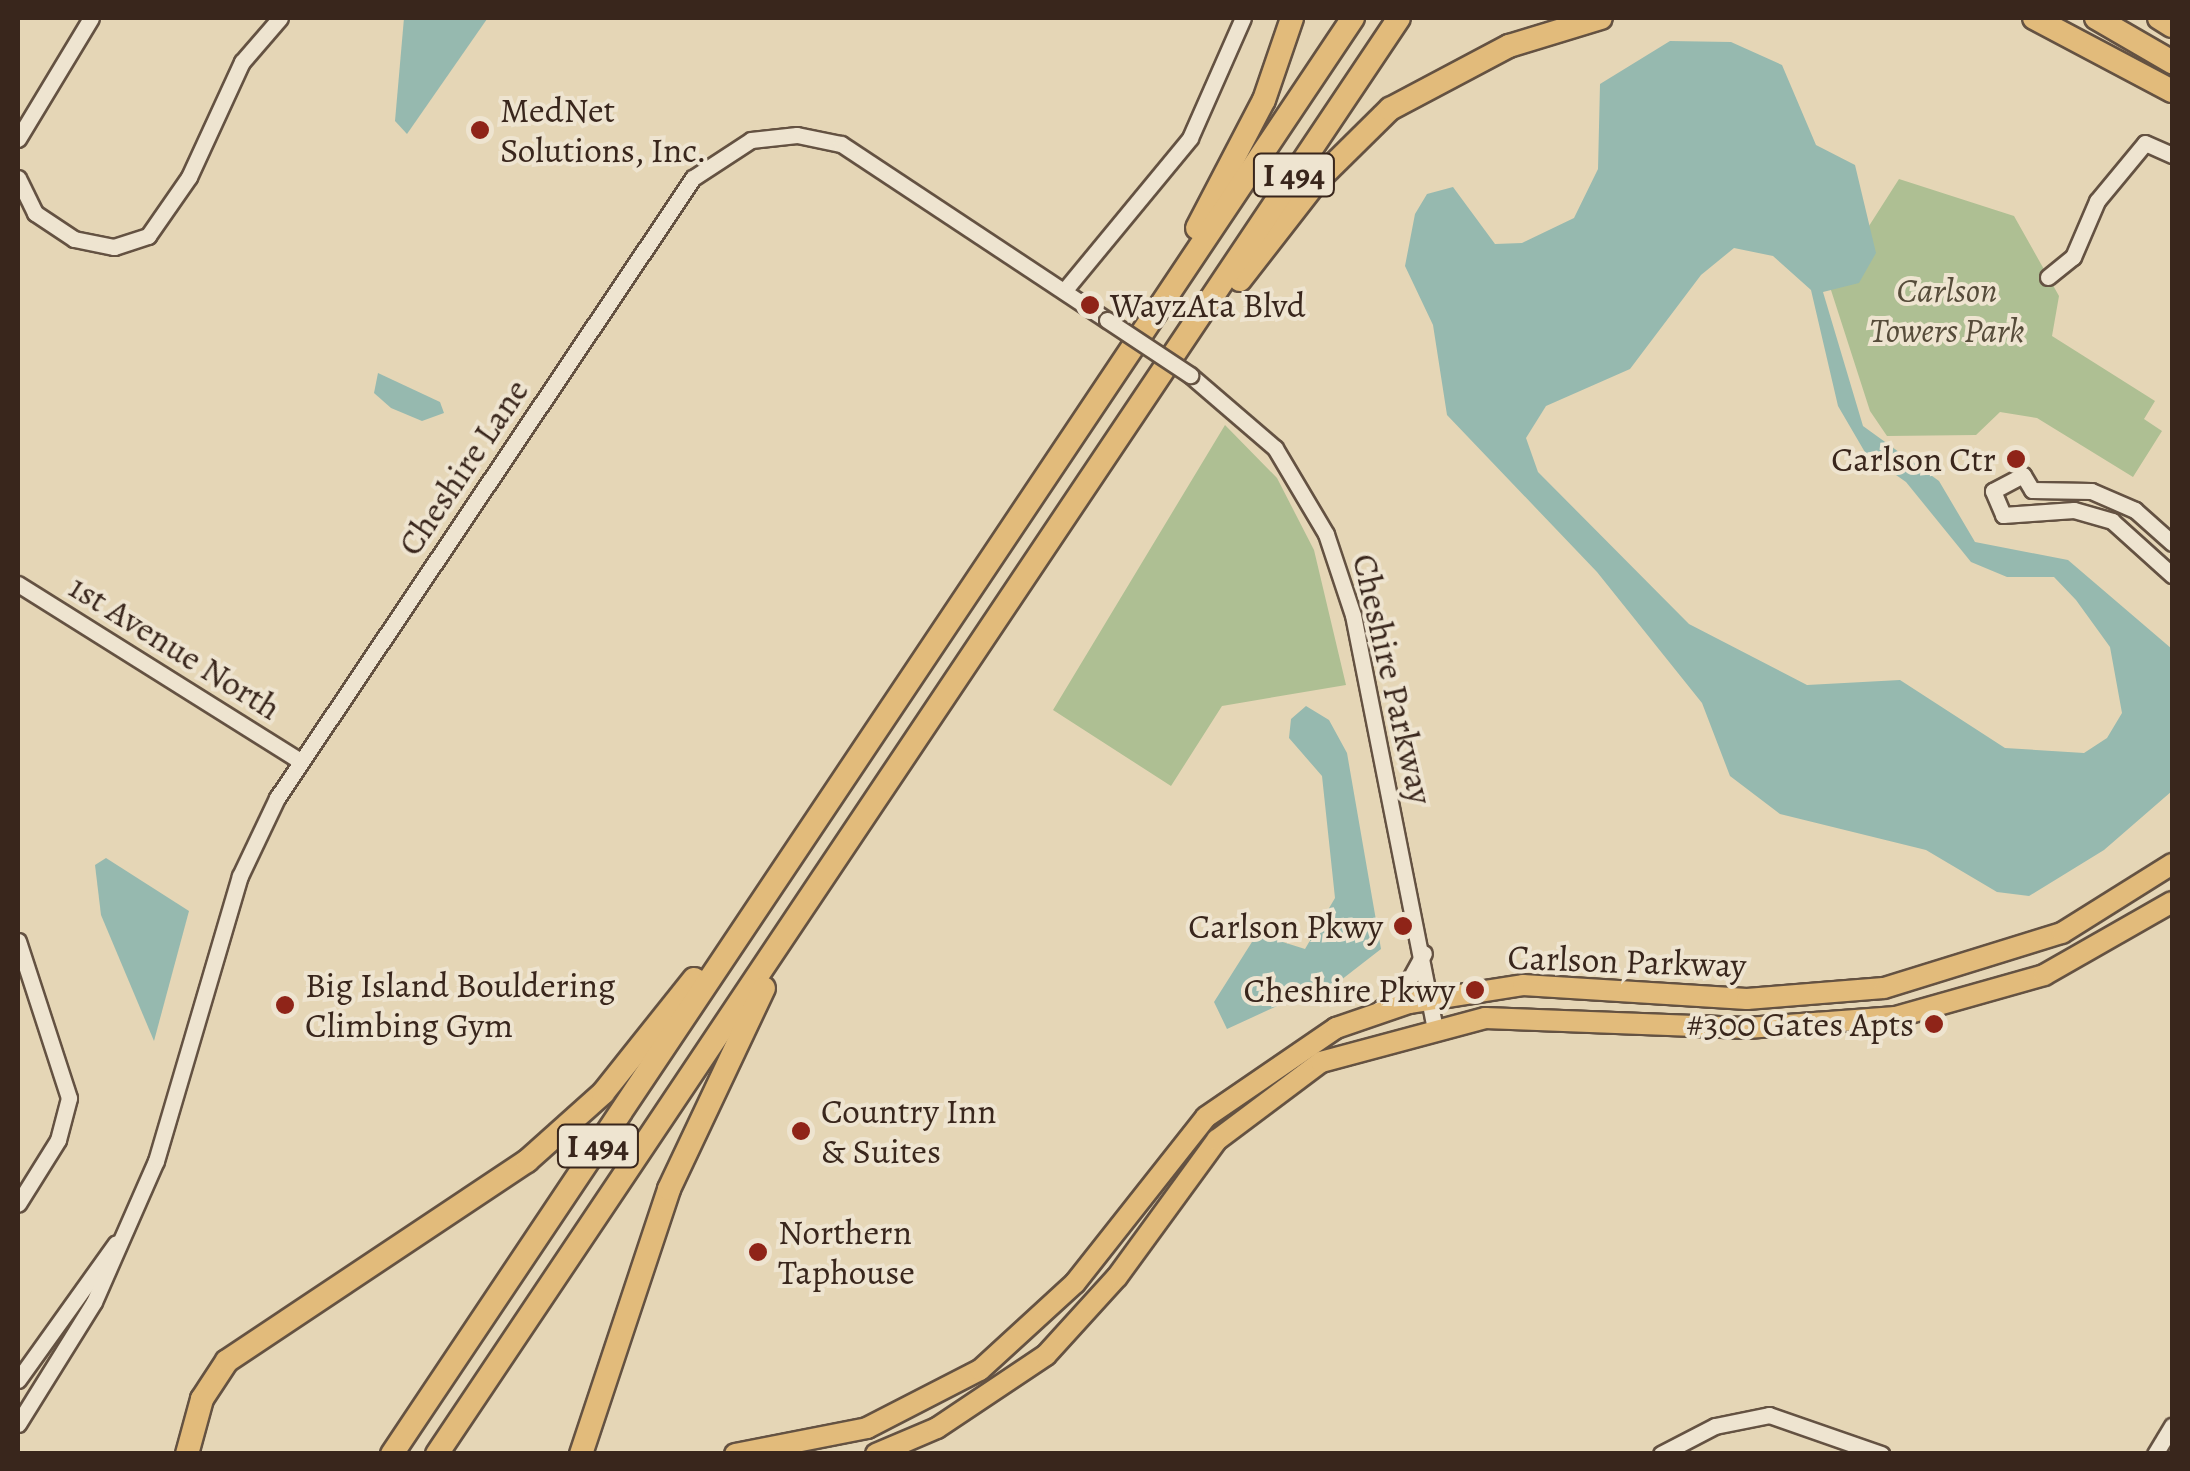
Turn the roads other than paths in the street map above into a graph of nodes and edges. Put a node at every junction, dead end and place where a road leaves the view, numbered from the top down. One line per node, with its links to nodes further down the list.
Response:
1 (91, 18): 15 (street)
2 (280, 18): 17 (street)
3 (1243, 18): 19 (street)
4 (1292, 18): 21 (highway)
5 (1353, 18): 21 (highway, I 494)
6 (1399, 18): 22 (highway, I 494)
7 (1601, 18): 22 (highway)
8 (2034, 18): 14 (highway)
9 (2060, 18): 14 (highway)
10 (2096, 18): 13 (highway)
11 (2158, 18): 12 (highway)
12 (2172, 26)
13 (2172, 62)
14 (2172, 89)
15 (18, 139)
16 (2172, 155): 18 (street)
17 (18, 178)
18 (2048, 276)
19 (1064, 290): 20 (street, Cheshire Lane); 28 (street, Cheshire Lane)
20 (1108, 320): 34 (street, Cheshire Parkway, bridge)
21 (1147, 322): 29 (highway, I 494)
22 (1188, 332): 30 (highway, I 494)
23 (2032, 490): 24 (street); 24 (street); 25 (street)
24 (2036, 510): 26 (street)
25 (2172, 543)
26 (2172, 575)
27 (18, 584): 28 (street, 1st Avenue North)
28 (300, 761): 39 (street, Cheshire Lane)
29 (802, 836): 45 (highway); 46 (highway, I 494)
30 (840, 854): 47 (highway, I 494); 48 (highway)
31 (2172, 864): 35 (main road, Carlson Parkway)
32 (2172, 902): 37 (main road, Carlson Parkway)
33 (18, 941): 38 (street)
34 (1424, 953): 35 (street, Cheshire Parkway); 36 (street)
35 (1431, 999): 36 (main road, Carlson Parkway); 37 (street, Cheshire Parkway)
36 (1372, 1015): 41 (main road, Carlson Parkway)
37 (1435, 1028): 44 (main road, Carlson Parkway)
38 (18, 1204)
39 (118, 1240): 40 (street, Cheshire Lane); 42 (street, Cheshire Lane)
40 (18, 1380)
41 (883, 1421): 44 (main road); 49 (main road, Carlson Parkway)
42 (18, 1424)
43 (2171, 1432): 52 (street)
44 (891, 1451)
45 (186, 1454)
46 (392, 1454)
47 (438, 1454)
48 (582, 1454)
49 (735, 1454)
50 (1662, 1454): 51 (street)
51 (1881, 1454)
52 (2155, 1454)

